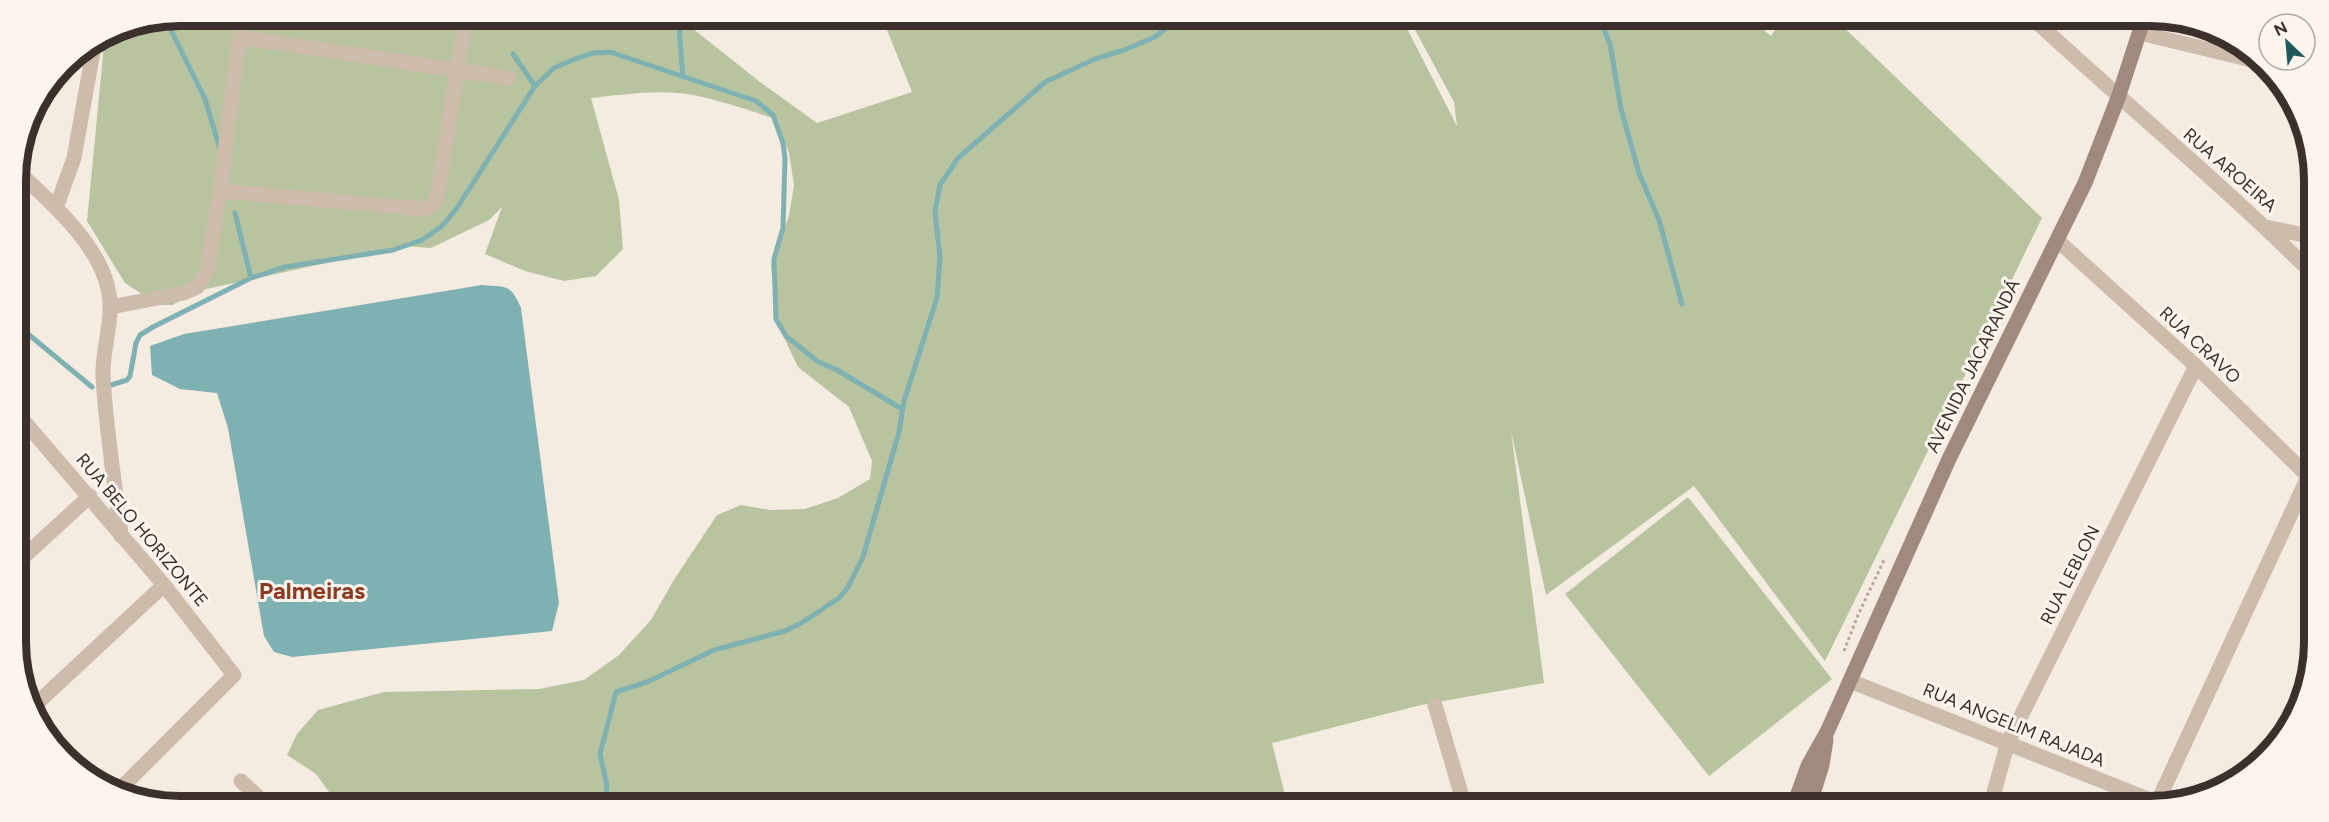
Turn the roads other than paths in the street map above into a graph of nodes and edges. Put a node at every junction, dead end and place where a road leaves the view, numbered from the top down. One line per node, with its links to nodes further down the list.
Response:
1 (240, 26): 6 (street)
2 (464, 26): 9 (street)
3 (2042, 26): 11 (street, RUA AROEIRA)
4 (2142, 26): 5 (main road, AVENIDA JACARANDÁ)
5 (2140, 33): 8 (street); 11 (main road, AVENIDA JACARANDÁ)
6 (239, 37): 9 (street); 13 (street)
7 (93, 52): 14 (street)
8 (2244, 58)
9 (457, 70): 10 (street); 13 (street)
10 (508, 78)
11 (2118, 98): 15 (street, RUA AROEIRA); 17 (main road, AVENIDA JACARANDÁ)
12 (26, 179): 14 (street)
13 (220, 191): 19 (street)
14 (56, 208): 19 (street)
15 (2265, 227): 16 (street); 18 (street, RUA AROEIRA)
16 (2304, 235)
17 (2057, 240): 20 (street, RUA CRAVO); 28 (main road, AVENIDA JACARANDÁ)
18 (2304, 265)
19 (111, 307): 25 (street)
20 (2196, 366): 22 (street, RUA CRAVO); 32 (street, RUA LEBLON)
21 (26, 423): 24 (street, RUA BELO HORIZONTE)
22 (2304, 470)
23 (2304, 495): 41 (street)
24 (90, 496): 25 (street, RUA BELO HORIZONTE); 26 (street)
25 (121, 536): 27 (street, RUA BELO HORIZONTE)
26 (26, 555)
27 (164, 585): 29 (street); 34 (street, RUA BELO HORIZONTE)
28 (1850, 681): 31 (main road, AVENIDA JACARANDÁ); 32 (street, RUA ANGELIM RAJADA)
29 (38, 702)
30 (1436, 705): 36 (street)
31 (1827, 732): 37 (main road, AVENIDA JACARANDÁ); 38 (main road, AVENIDA JACARANDÁ)
32 (2008, 742): 39 (street, RUA LEBLON); 40 (street, RUA ANGELIM RAJADA)
33 (241, 781): 35 (street)
34 (123, 786)
35 (257, 796)
36 (1462, 796)
37 (1797, 796)
38 (1812, 796)
39 (1993, 796)
40 (2140, 796)
41 (2164, 796)

